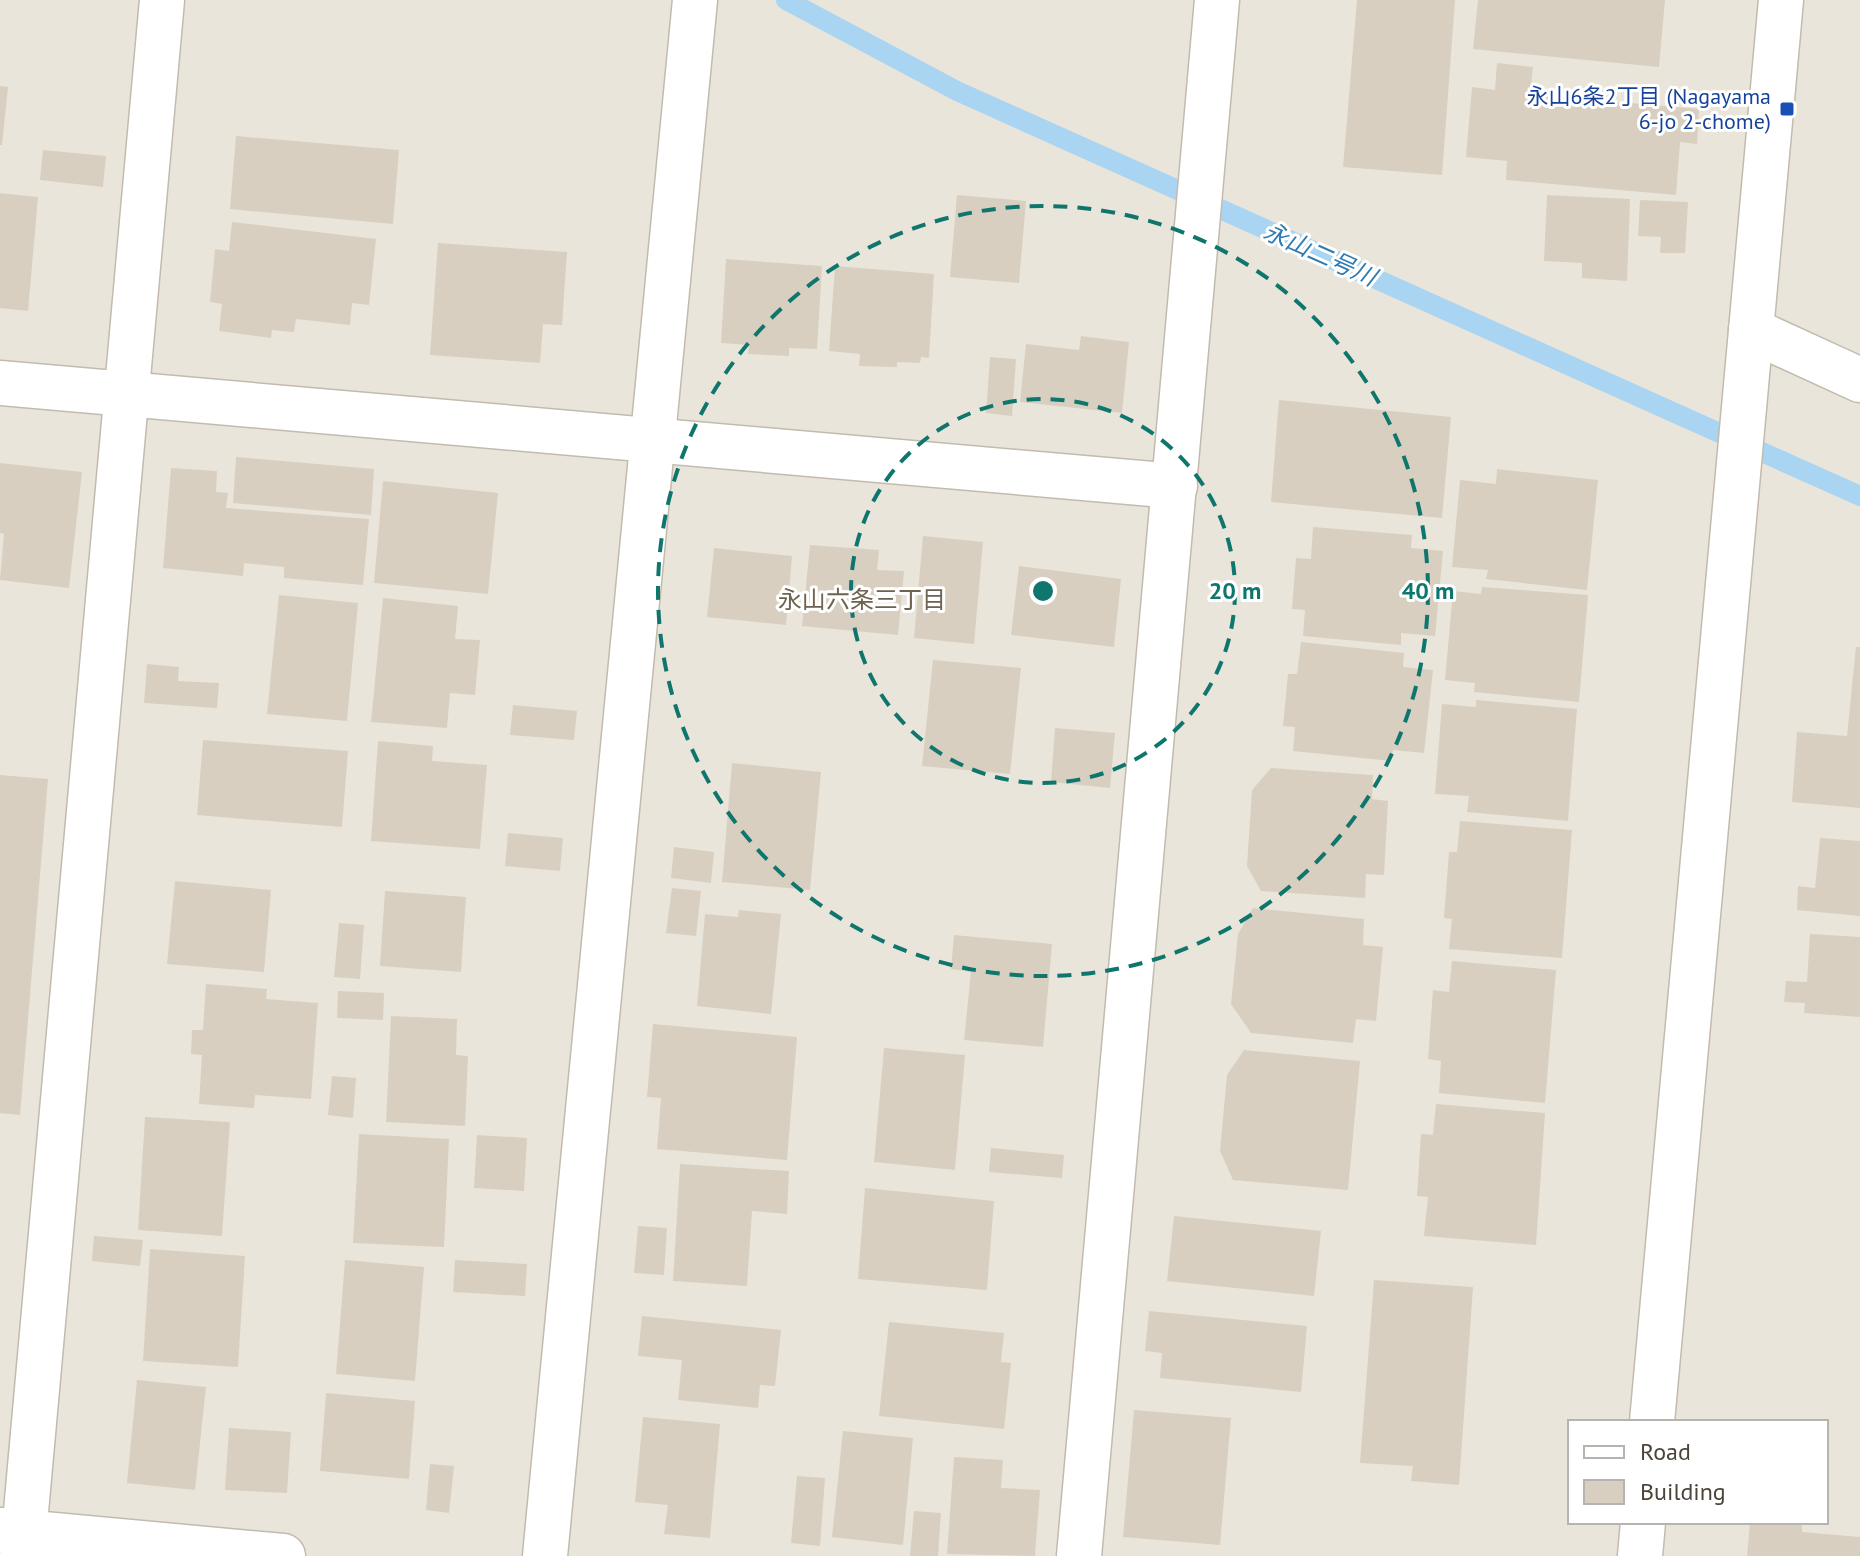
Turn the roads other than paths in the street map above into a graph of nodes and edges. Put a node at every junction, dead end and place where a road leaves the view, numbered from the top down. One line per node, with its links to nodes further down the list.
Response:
1 (162, 0): 8 (street)
2 (1217, 0): 10 (street)
3 (1781, 0): 5 (street)
4 (695, 2): 9 (street)
5 (1751, 330): 6 (street); 11 (street)
6 (1860, 380)
7 (0, 383): 8 (street)
8 (126, 394): 9 (street); 13 (street)
9 (651, 439): 10 (street); 15 (street)
10 (1175, 486): 16 (street)
11 (1652, 1420)
12 (1643, 1524): 17 (street)
13 (15, 1539): 14 (street)
14 (283, 1556)
15 (545, 1556)
16 (1079, 1556)
17 (1640, 1556)

